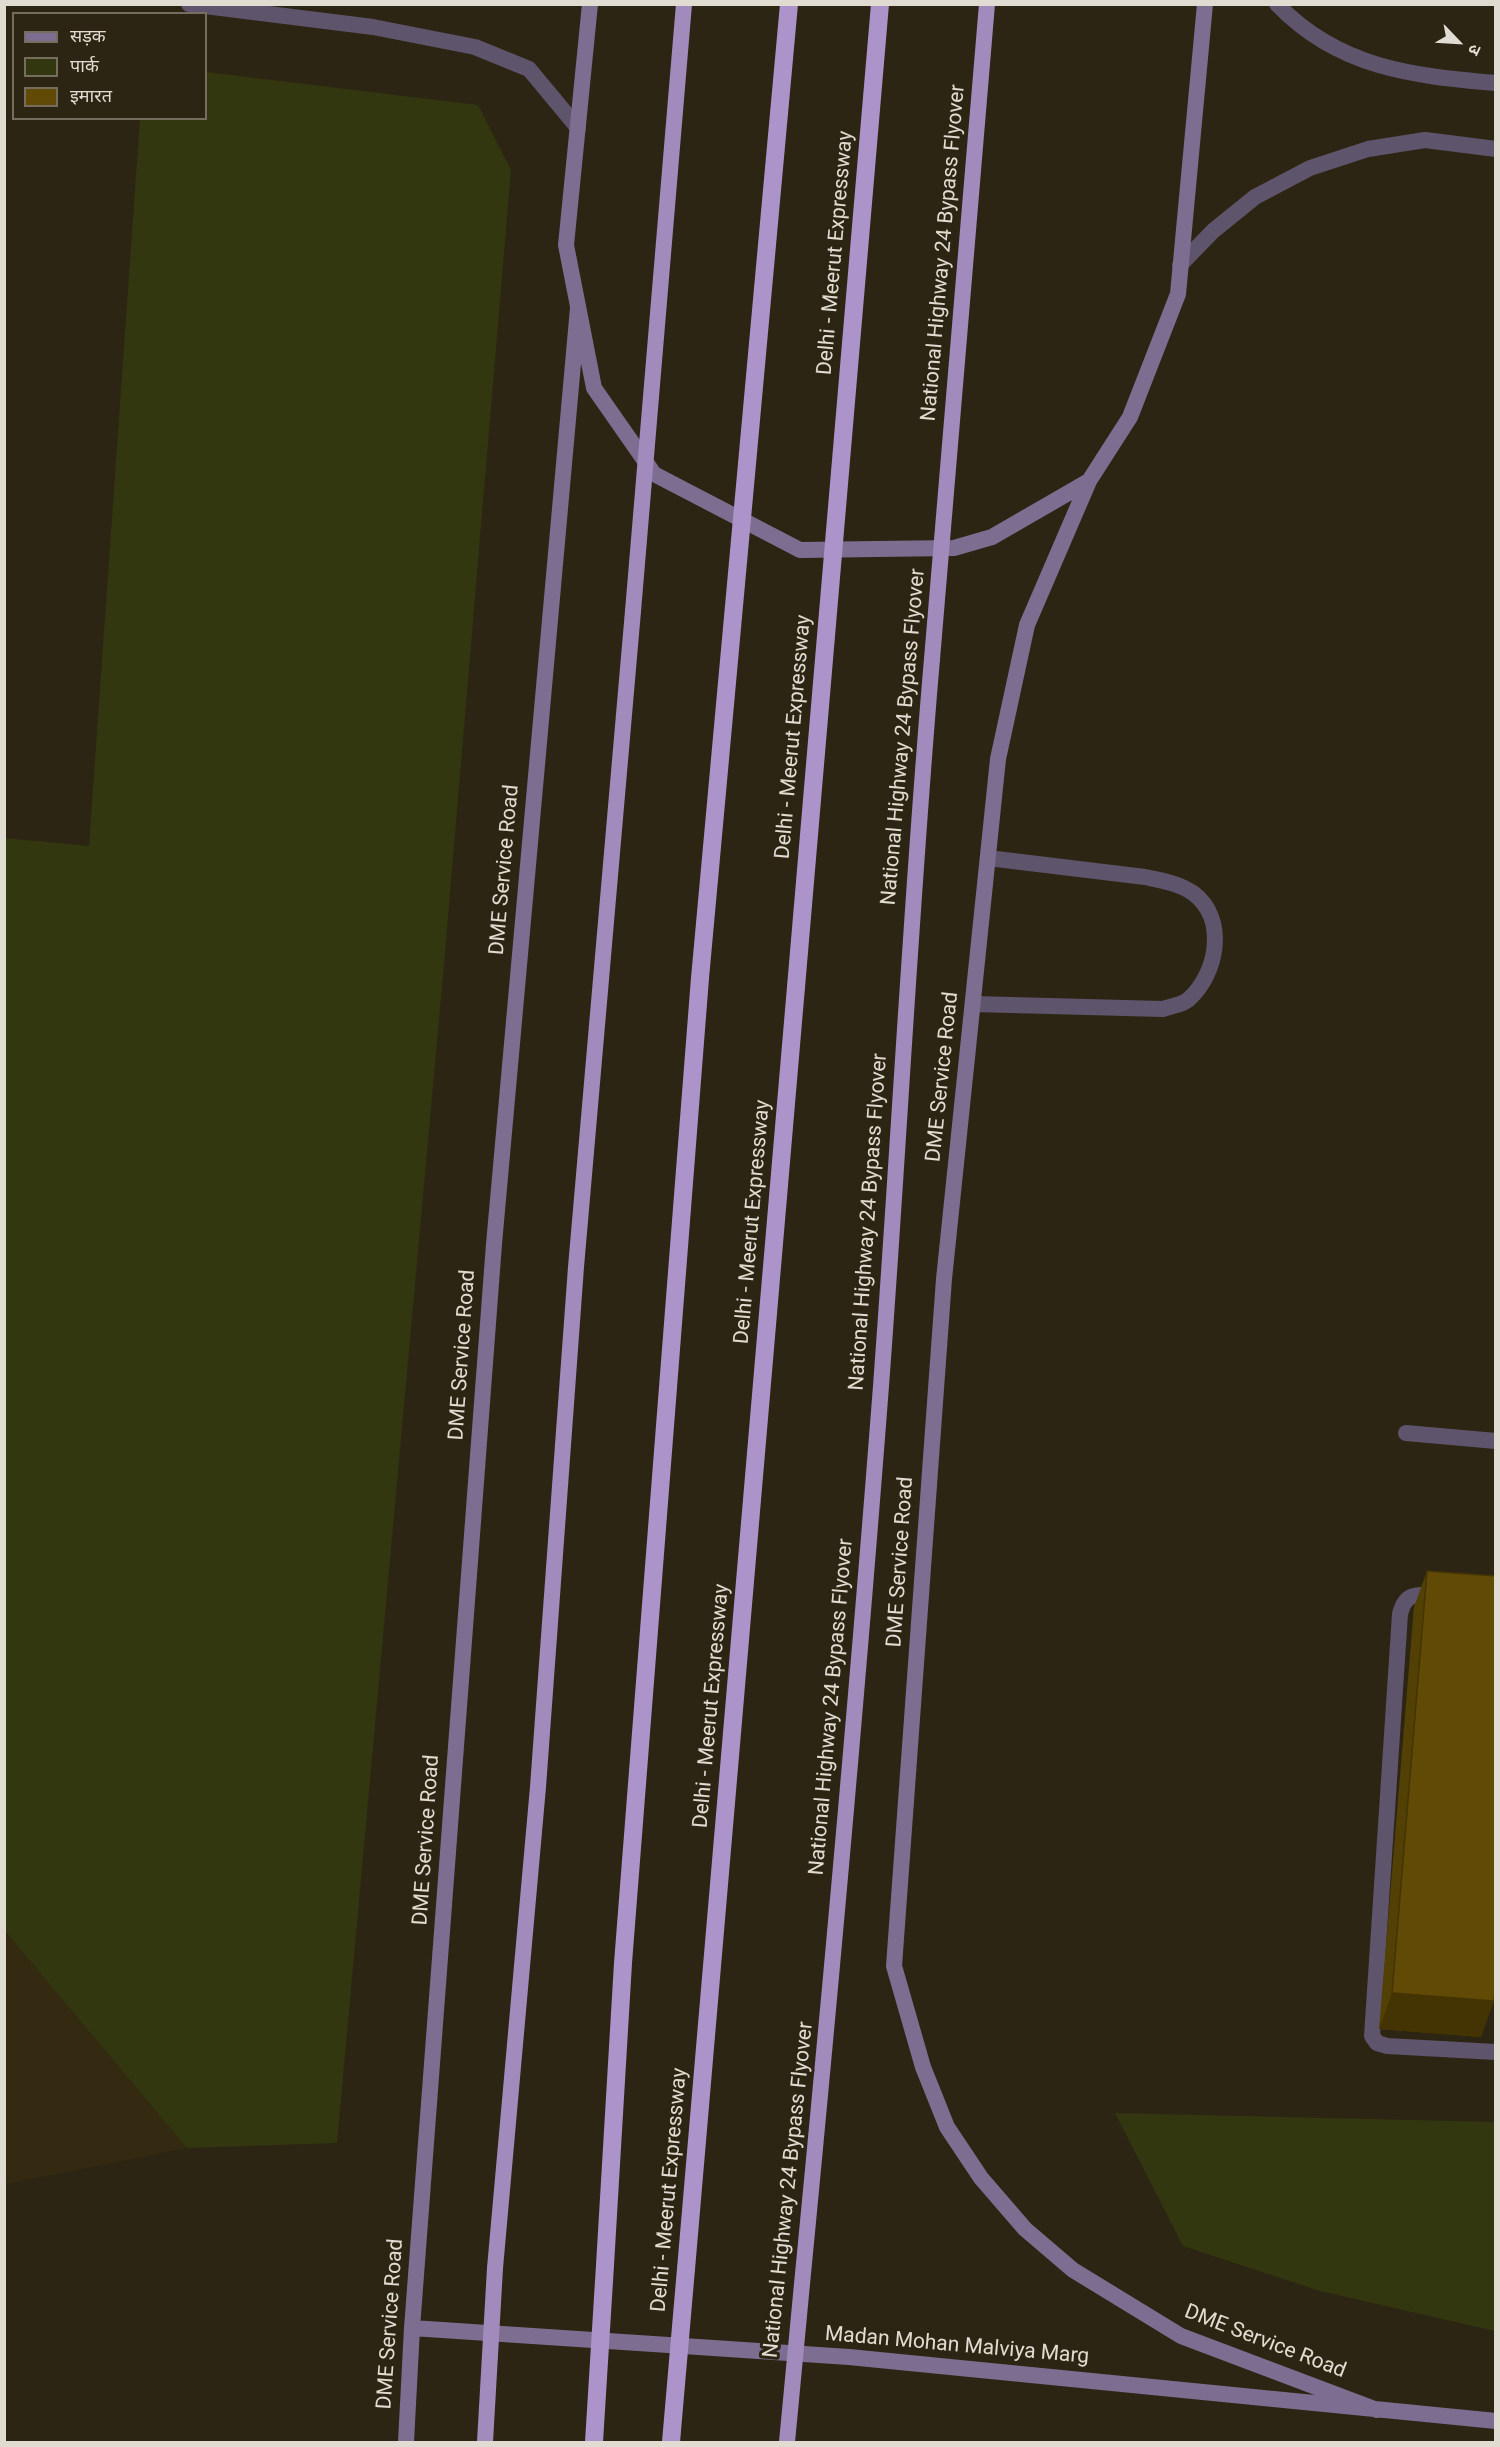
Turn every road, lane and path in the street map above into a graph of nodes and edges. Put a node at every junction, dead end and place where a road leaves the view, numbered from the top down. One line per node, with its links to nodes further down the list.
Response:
1 (189, 4): 10 (street)
2 (590, 4): 10 (main road)
3 (684, 4): 25 (highway, bridge)
4 (789, 4): 26 (highway, bridge)
5 (880, 4): 27 (highway, Delhi - Meerut Expressway, bridge)
6 (987, 4): 28 (highway, National Highway 24 Bypass Flyover, bridge)
7 (1205, 4): 12 (main road, DME Service Road)
8 (1277, 4): 9 (street)
9 (1496, 83)
10 (578, 128): 13 (main road)
11 (1496, 149): 12 (street)
12 (1180, 266): 14 (main road, DME Service Road)
13 (578, 308): 14 (main road); 21 (main road, DME Service Road)
14 (1089, 481): 15 (main road, DME Service Road)
15 (988, 858): 16 (main road, DME Service Road); 16 (street)
16 (973, 1004): 22 (main road, DME Service Road)
17 (1406, 1433): 18 (street)
18 (1496, 1442)
19 (1461, 1596): 20 (street)
20 (1496, 2052)
21 (412, 2328): 22 (main road, Madan Mohan Malviya Marg); 24 (main road, DME Service Road)
22 (1377, 2410): 23 (main road, Madan Mohan Malviya Marg)
23 (1496, 2421)
24 (406, 2442)
25 (485, 2442)
26 (594, 2442)
27 (671, 2442)
28 (787, 2442)

